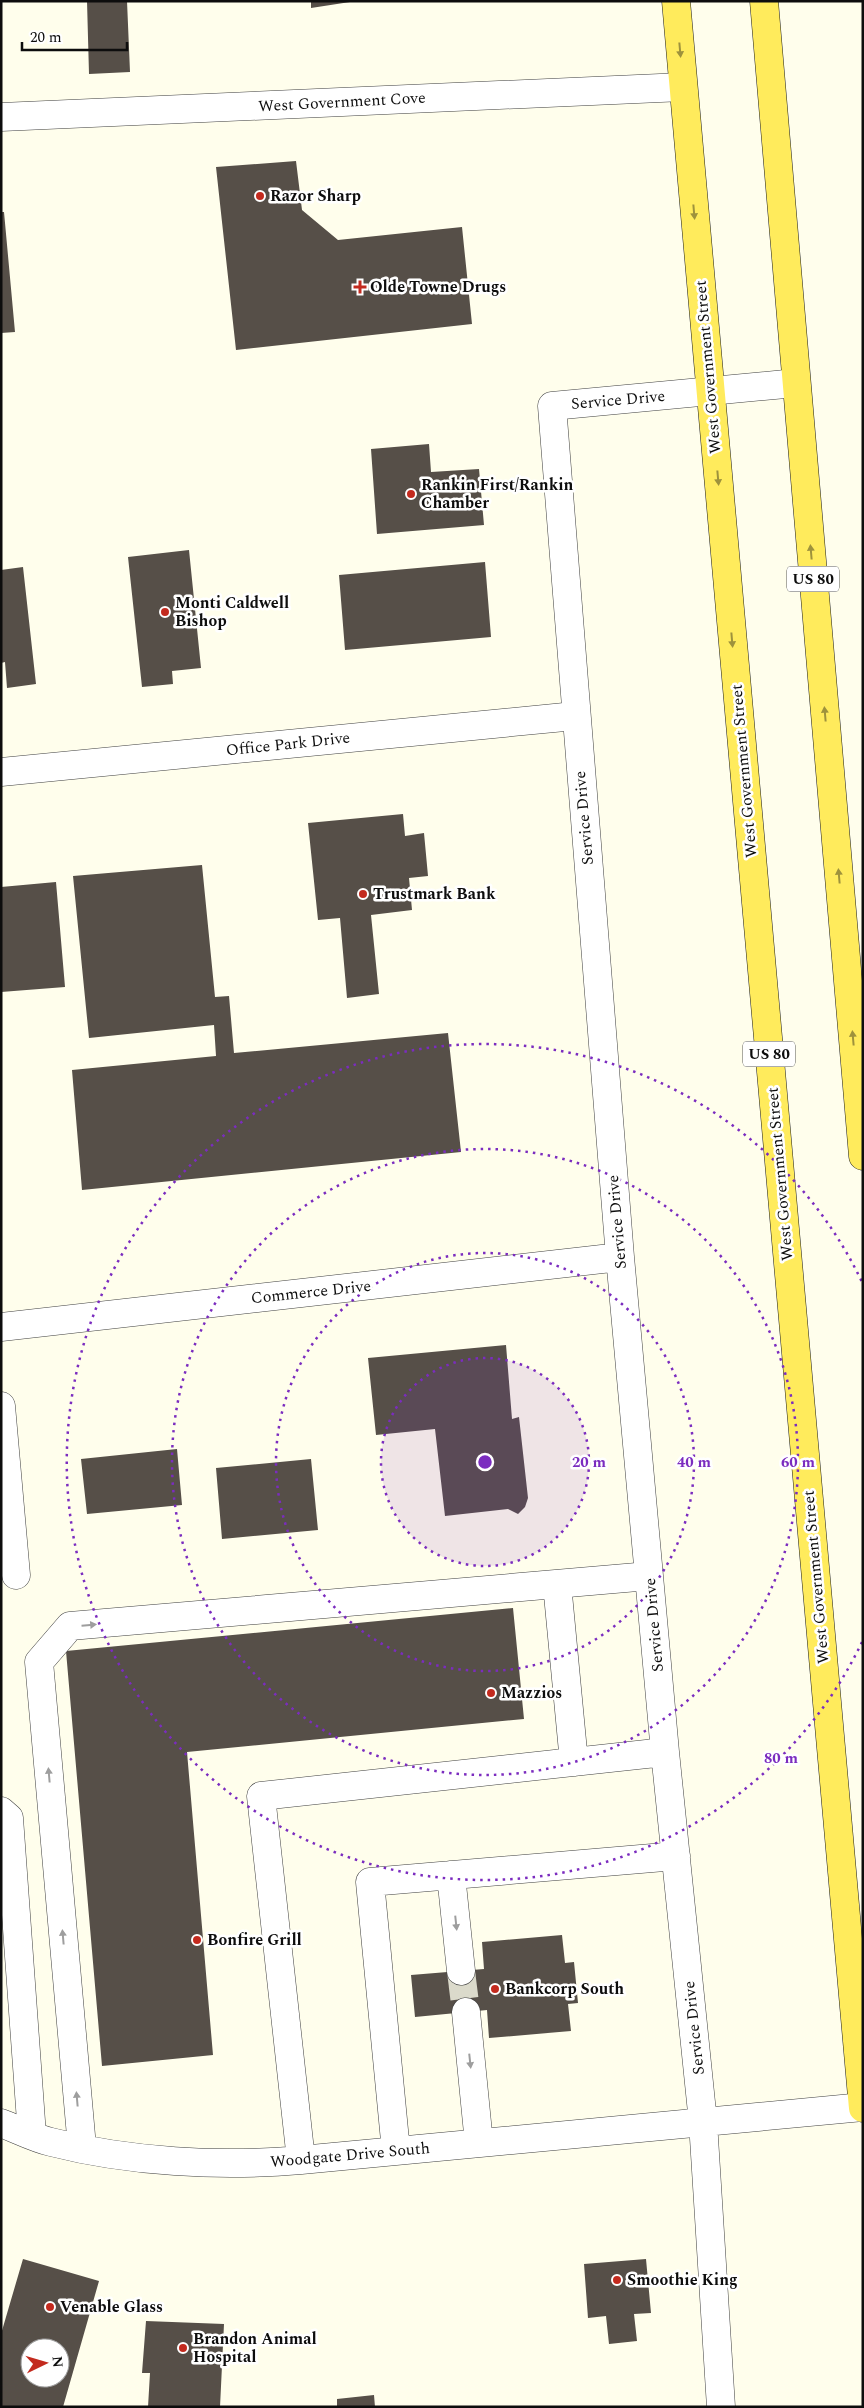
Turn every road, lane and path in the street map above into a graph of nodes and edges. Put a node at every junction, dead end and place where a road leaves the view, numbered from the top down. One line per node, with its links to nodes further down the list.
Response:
1 (676, 1): 3 (main road, West Government Street / US 80, one-way to 3)
2 (764, 1): 5 (main road, US 80)
3 (683, 87): 4 (street, West Government Cove); 6 (main road, West Government Street / US 80, one-way to 6)
4 (1, 117)
5 (796, 383): 6 (street, Service Drive); 9 (main road, US 80, one-way to 5)
6 (710, 393): 7 (street, Service Drive); 23 (main road, West Government Street / US 80, one-way to 23)
7 (575, 716): 8 (street, Office Park Drive); 10 (street, Service Drive)
8 (1, 772)
9 (863, 1156)
10 (620, 1257): 11 (street, Commerce Drive); 14 (street, Service Drive)
11 (1, 1327)
12 (1, 1406): 13 (street)
13 (16, 1575)
14 (649, 1576): 15 (street); 16 (street, Service Drive)
15 (557, 1584): 17 (street); 28 (street, one-way to 15)
16 (665, 1752): 17 (street); 19 (street, Service Drive)
17 (574, 1762): 30 (street)
18 (1, 1811): 26 (street)
19 (676, 1856): 20 (street); 24 (street, Service Drive)
20 (451, 1875): 21 (street, one-way to 21); 29 (street)
21 (461, 1971)
22 (466, 2012): 27 (street, one-way to 27)
23 (863, 2107): 24 (street)
24 (703, 2122): 27 (street, Woodgate Drive South); 31 (street, Service Drive)
25 (1, 2123): 26 (street, Woodgate Drive South)
26 (32, 2135): 28 (street, Woodgate Drive South)
27 (479, 2143): 29 (street, Woodgate Drive South)
28 (82, 2148): 30 (street, Woodgate Drive South)
29 (396, 2151): 30 (street, Woodgate Drive South)
30 (301, 2160)
31 (721, 2407)

